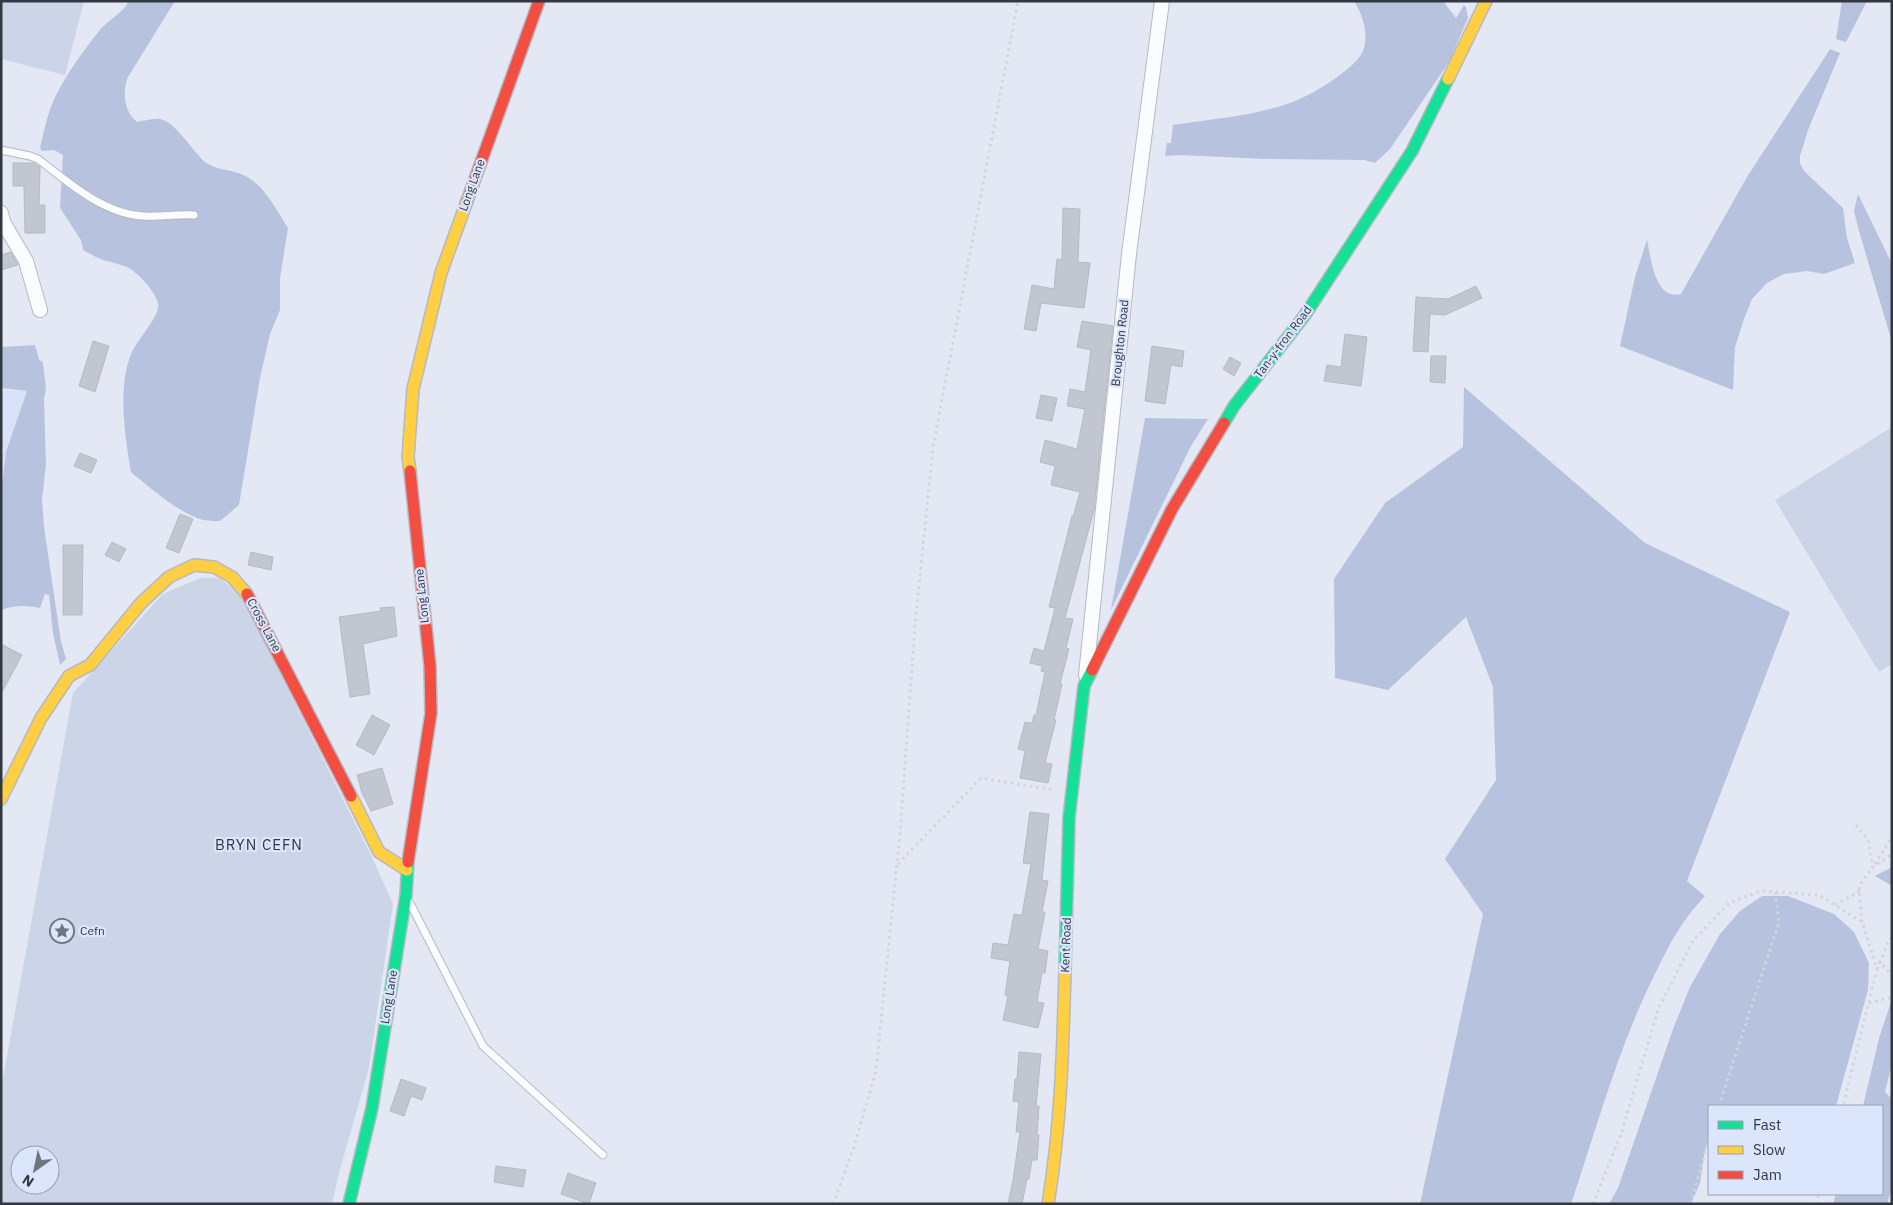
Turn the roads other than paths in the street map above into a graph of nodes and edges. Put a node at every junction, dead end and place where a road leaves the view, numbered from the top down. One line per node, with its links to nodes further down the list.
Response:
1 (539, 1): 10 (street, Long Lane)
2 (1162, 1): 8 (street, Broughton Road)
3 (1486, 1): 8 (street, Tan-y-fron Road)
4 (1, 150): 6 (lane)
5 (1, 213): 7 (street)
6 (194, 215)
7 (40, 310)
8 (1084, 686): 14 (street, Kent Road)
9 (1, 799): 10 (street, Cross Lane)
10 (407, 870): 11 (street, Long Lane)
11 (406, 895): 12 (lane); 13 (street, Long Lane)
12 (604, 1155)
13 (349, 1204)
14 (1048, 1204)

